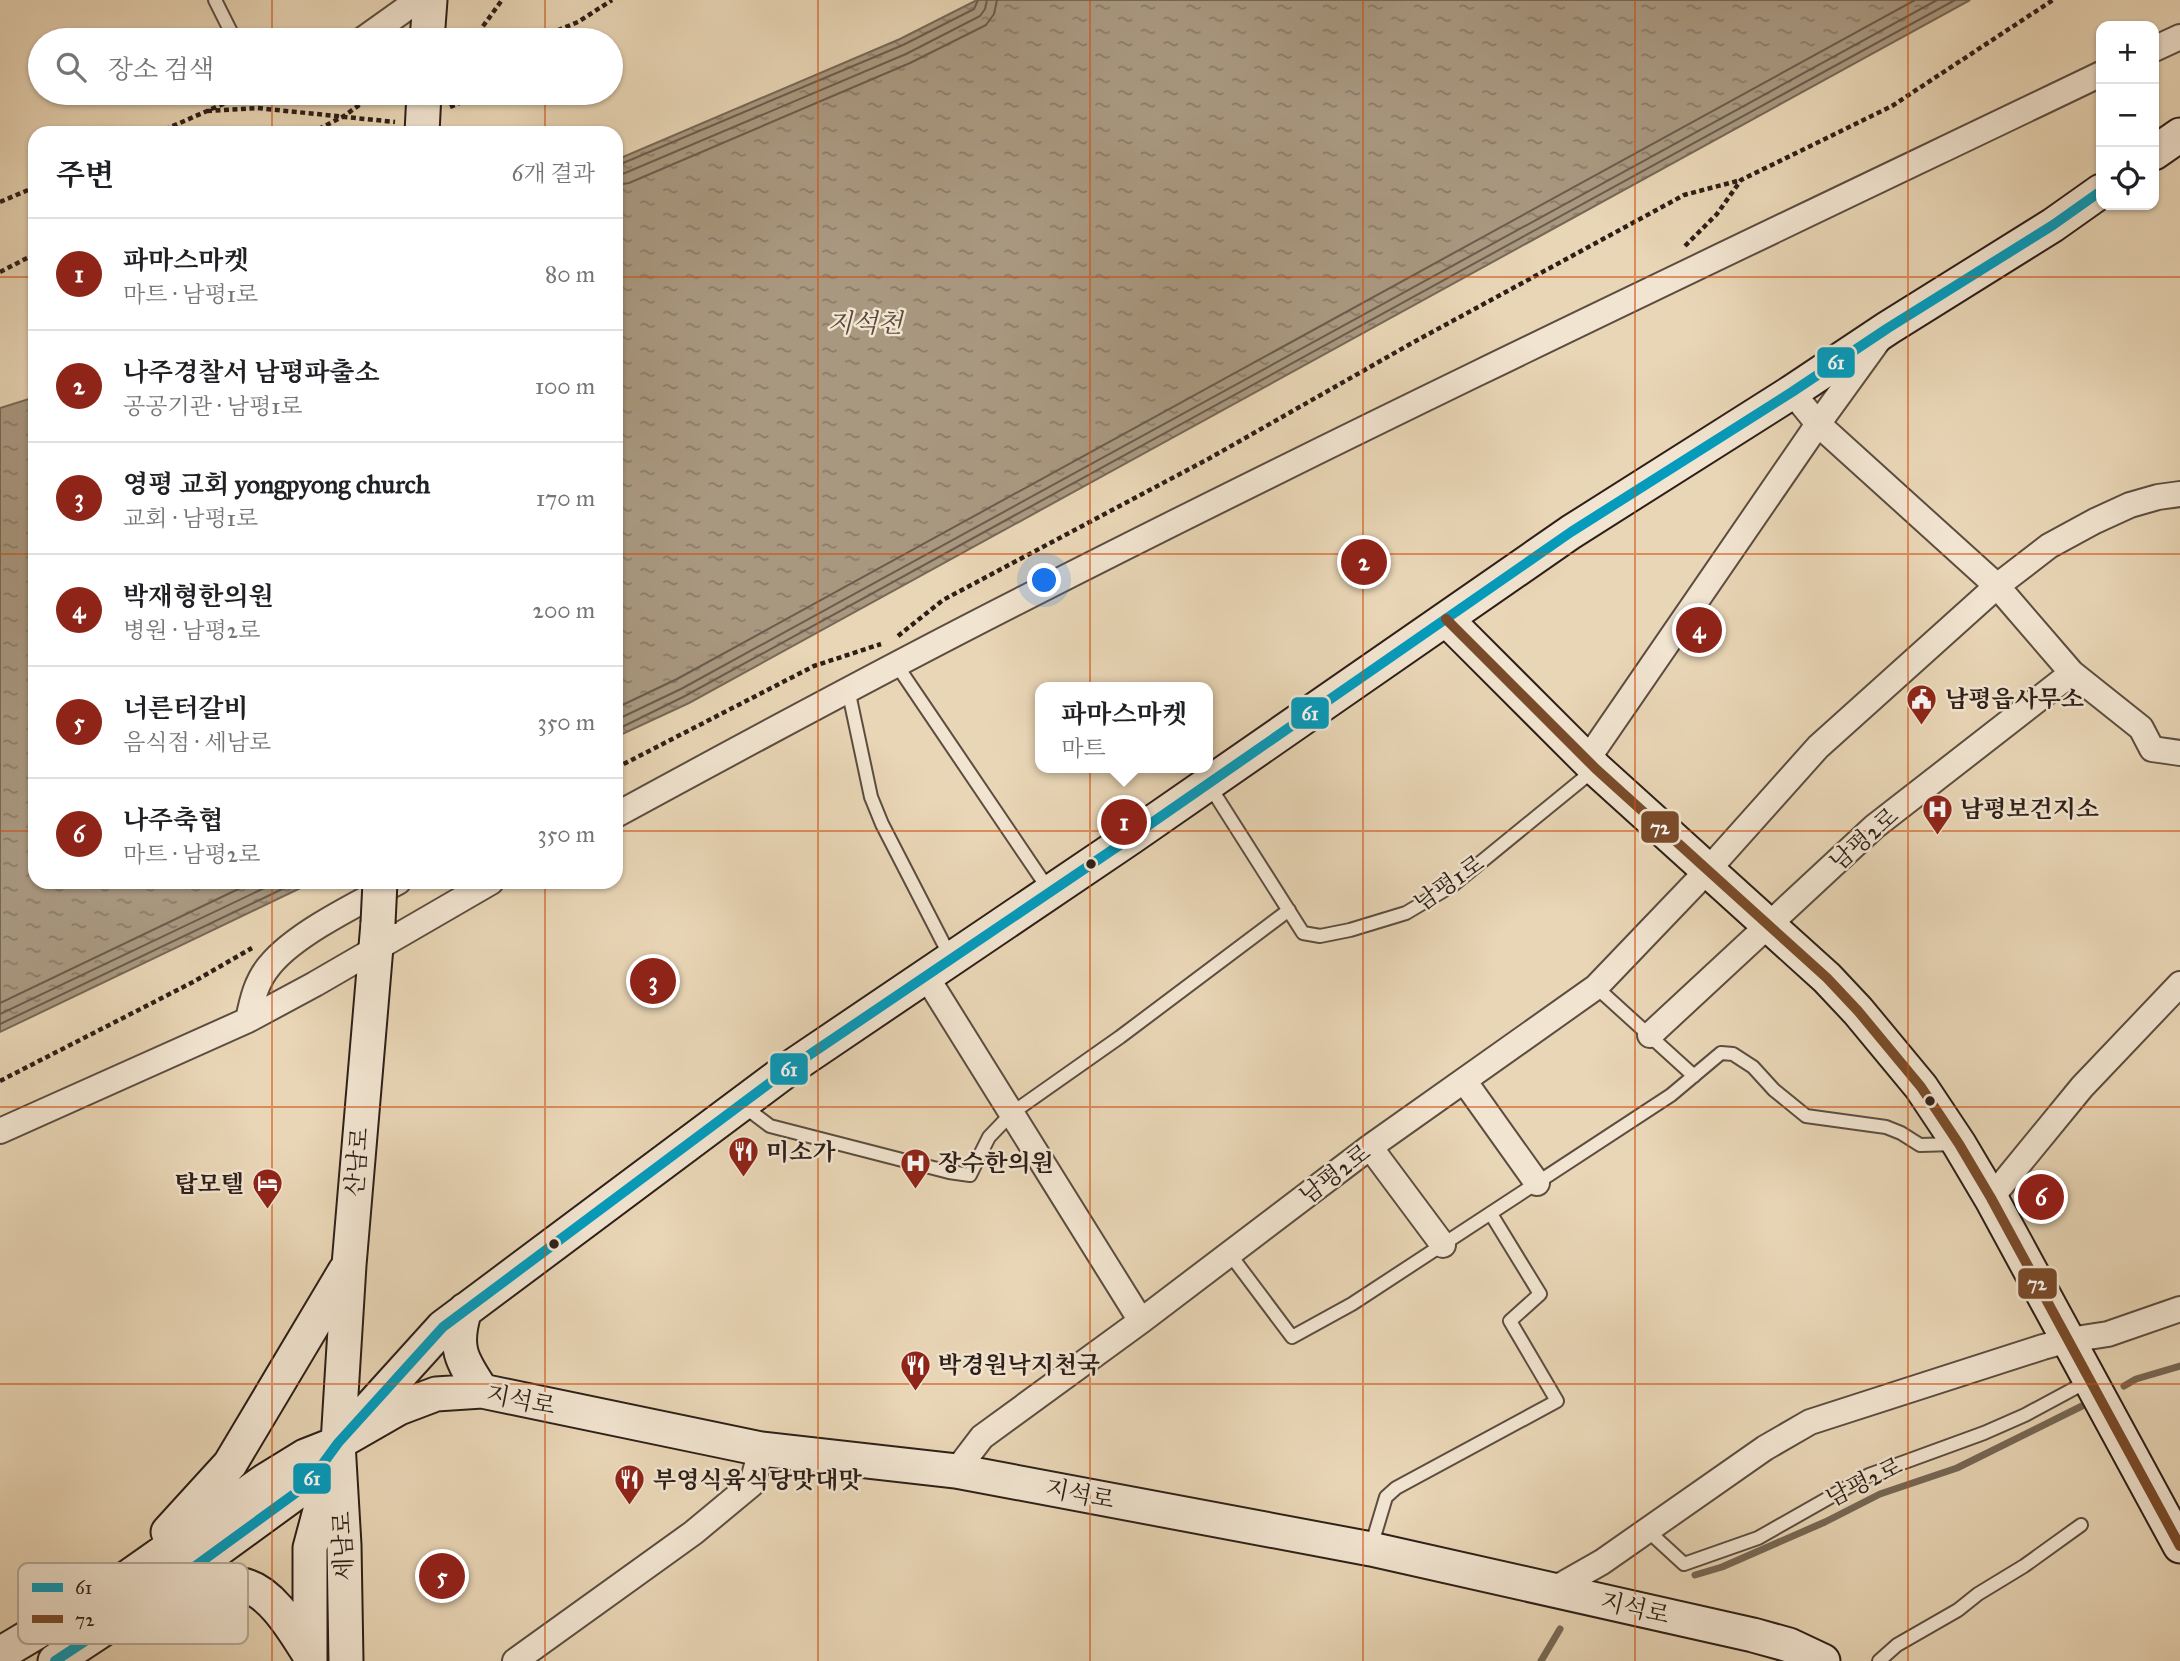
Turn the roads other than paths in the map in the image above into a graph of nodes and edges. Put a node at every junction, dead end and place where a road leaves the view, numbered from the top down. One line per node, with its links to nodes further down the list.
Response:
1 (215, 0): 3 (lane)
2 (426, 15): 4 (street)
3 (229, 28)
4 (393, 28)
5 (2180, 37): 6 (street)
6 (2159, 47)
7 (2096, 76): 19 (street)
8 (431, 105): 9 (street, bridge)
9 (412, 126)
10 (2180, 135): 11 (street)
11 (2159, 150)
12 (2096, 195): 13 (street)
13 (1888, 328): 14 (street); 15 (street)
14 (1792, 392): 15 (street); 18 (street)
15 (1818, 424): 17 (street); 23 (street)
16 (2180, 494): 17 (street, 남평2로)
17 (1997, 586): 20 (street); 26 (street, 남평2로)
18 (1446, 619): 23 (street); 24 (street)
19 (891, 653): 21 (street); 30 (lane)
20 (2072, 673): 22 (street); 32 (street, 남평2로)
21 (848, 689): 25 (street); 34 (lane)
22 (2180, 753)
23 (1591, 764): 26 (street); 31 (lane, 남평1로)
24 (1208, 784): 30 (street); 31 (lane, 남평1로)
25 (623, 811)
26 (1708, 870): 32 (street); 36 (street, 남평2로)
27 (380, 889): 33 (street, 산남로, bridge)
28 (385, 889): 37 (street)
29 (476, 889): 33 (street)
30 (1050, 891): 34 (street)
31 (1289, 910): 42 (lane)
32 (1769, 926): 38 (street, 남평2로); 44 (street)
33 (377, 936): 37 (street); 51 (street, 산남로)
34 (939, 967): 41 (street); 42 (street)
35 (2180, 984): 47 (street)
36 (1596, 986): 38 (lane); 40 (street, 남평2로)
37 (248, 1020): 43 (street)
38 (1650, 1035): 39 (lane)
39 (1694, 1076): 44 (lane); 46 (lane)
40 (1465, 1082): 45 (street, 남평2로); 46 (street)
41 (741, 1104): 42 (lane); 53 (street)
42 (1012, 1114): 54 (street)
43 (0, 1131)
44 (1959, 1144): 47 (street)
45 (1370, 1147): 49 (street); 50 (street, 남평2로)
46 (1537, 1183): 48 (lane)
47 (1991, 1198): 55 (street)
48 (1491, 1214): 49 (lane); 64 (lane)
49 (1443, 1245): 50 (lane)
50 (1229, 1253): 54 (street, 남평2로)
51 (348, 1265): 58 (street, 산남로); 65 (street)
52 (2180, 1309): 55 (street)
53 (465, 1310): 57 (street); 58 (street)
54 (1141, 1321): 60 (street, 남평2로)
55 (2069, 1340): 56 (street); 62 (street)
56 (2090, 1380): 62 (lane, 남평2로); 63 (street)
57 (482, 1391): 58 (street, 지석로); 59 (street, 지석로)
58 (338, 1443): 66 (street); 67 (street); 73 (street, 세남로); 75 (street, 세남로)
59 (761, 1449): 60 (street, 지석로); 76 (street)
60 (956, 1471): 64 (street, 지석로)
61 (2081, 1525): 78 (lane)
62 (1647, 1531): 69 (street)
63 (2179, 1542)
64 (1371, 1549): 69 (street, 지석로)
65 (140, 1563)
66 (148, 1563)
67 (199, 1563)
68 (248, 1588): 73 (street)
69 (1550, 1591): 77 (street, 지석로)
70 (18, 1643): 72 (street)
71 (81, 1644): 74 (street)
72 (0, 1654)
73 (309, 1658)
74 (55, 1661)
75 (346, 1661)
76 (515, 1661)
77 (1823, 1661)
78 (1879, 1661)

